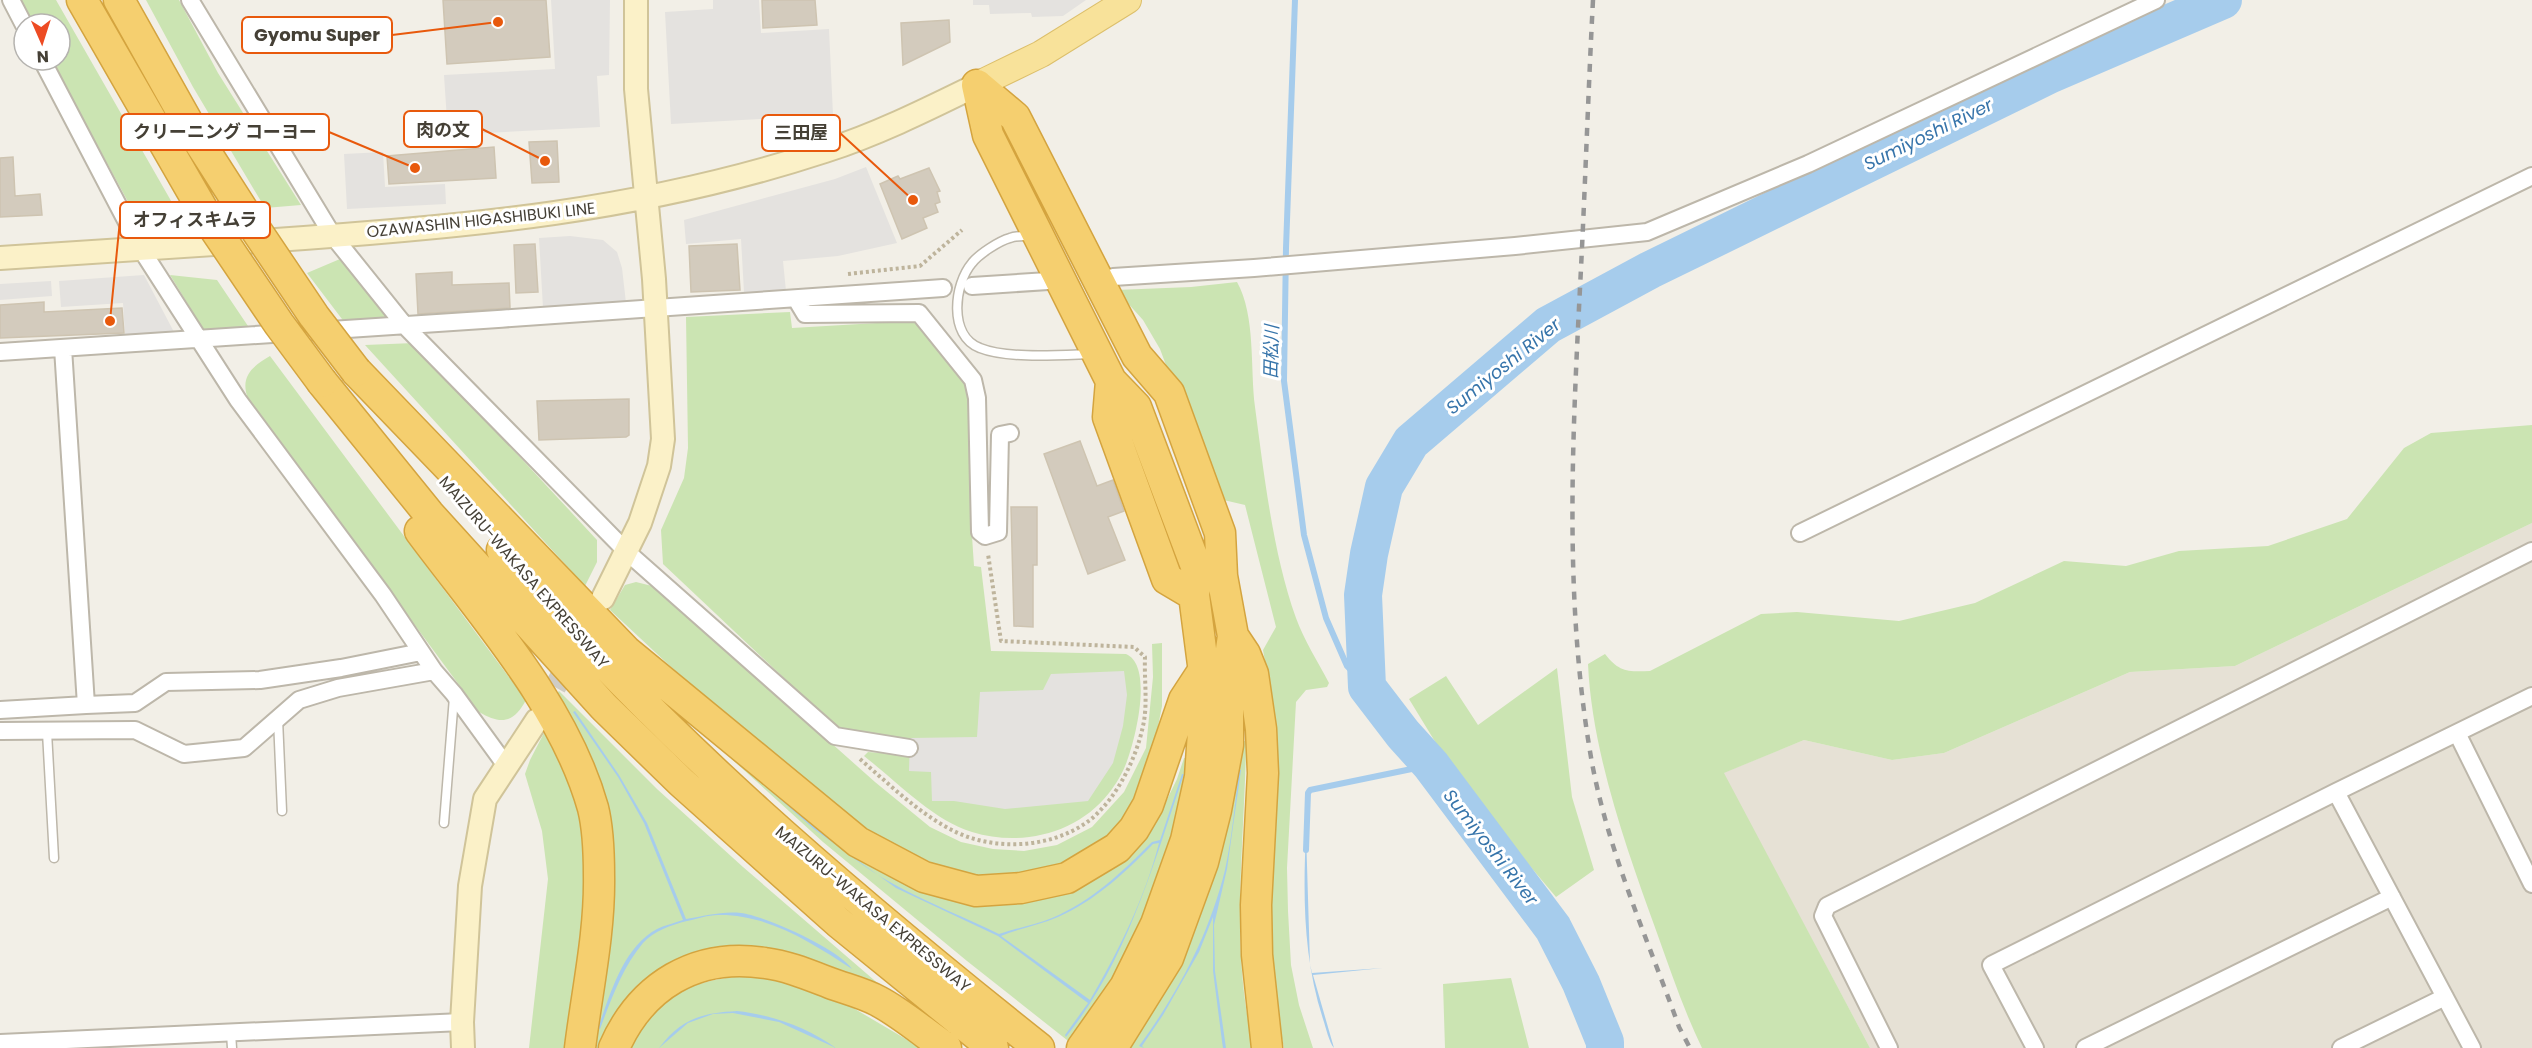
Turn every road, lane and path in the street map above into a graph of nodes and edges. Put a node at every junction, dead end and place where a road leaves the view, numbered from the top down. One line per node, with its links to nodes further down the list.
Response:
1 (82, 0): 29 (highway, MAIZURU-WAKASA EXPRESSWAY, bridge)
2 (119, 0): 28 (highway, MAIZURU-WAKASA EXPRESSWAY, bridge)
3 (190, 0): 12 (street)
4 (636, 0): 10 (main road)
5 (1128, 0): 8 (main road)
6 (2156, 0): 17 (street)
7 (48, 72): 14 (street)
8 (977, 85): 10 (main road, OZAWASHIN HIGASHIBUKI LINE); 13 (highway)
9 (2532, 176): 31 (street)
10 (645, 199): 12 (main road, OZAWASHIN HIGASHIBUKI LINE); 22 (main road)
11 (962, 230): 16 (path)
12 (333, 236): 14 (main road, OZAWASHIN HIGASHIBUKI LINE); 23 (street)
13 (1058, 237): 27 (highway); 27 (lane); 36 (highway)
14 (141, 249): 15 (main road, OZAWASHIN HIGASHIBUKI LINE); 24 (street)
15 (0, 258)
16 (839, 275)
17 (1113, 277)
18 (1048, 281): 19 (street)
19 (972, 286)
20 (943, 288): 21 (street)
21 (796, 298): 22 (street); 32 (street)
22 (656, 309): 23 (street); 34 (main road)
23 (406, 327): 24 (street); 34 (street)
24 (197, 338): 25 (street); 37 (street)
25 (63, 348): 26 (street); 42 (street)
26 (0, 352)
27 (1097, 354): 39 (highway)
28 (356, 372): 39 (highway); 62 (highway, MAIZURU-WAKASA EXPRESSWAY)
29 (346, 415): 64 (highway); 67 (highway, MAIZURU-WAKASA EXPRESSWAY)
30 (1010, 433): 32 (street)
31 (1800, 533)
32 (985, 536): 49 (path)
33 (2532, 551): 71 (street)
34 (627, 552): 35 (main road); 49 (street)
35 (603, 598)
36 (1233, 636): 69 (highway); 70 (highway)
37 (421, 652): 38 (street); 42 (street)
38 (434, 671): 40 (street); 44 (street)
39 (1203, 671): 68 (highway)
40 (454, 694): 51 (street); 54 (lane)
41 (2532, 696): 48 (street)
42 (86, 705): 43 (street)
43 (0, 710)
44 (278, 718): 47 (street); 53 (lane)
45 (537, 720): 51 (main road)
46 (0, 731): 47 (street)
47 (47, 732): 55 (lane)
48 (2457, 733): 52 (street); 56 (street)
49 (835, 736): 50 (street)
50 (909, 748)
51 (507, 767): 59 (main road)
52 (2336, 792): 57 (street); 72 (street)
53 (282, 811)
54 (444, 823)
55 (54, 858)
56 (2532, 884)
57 (2392, 897): 58 (street); 73 (street)
58 (2445, 997): 74 (street); 75 (street)
59 (462, 1022): 60 (street); 63 (main road)
60 (231, 1040): 61 (street)
61 (0, 1043)
62 (1032, 1043)
63 (463, 1048)
64 (580, 1048)
65 (614, 1048): 66 (highway)
66 (946, 1048)
67 (993, 1048)
68 (1082, 1048)
69 (1112, 1048)
70 (1267, 1048)
71 (1889, 1048)
72 (2035, 1048)
73 (2085, 1048)
74 (2341, 1048)
75 (2472, 1048)

